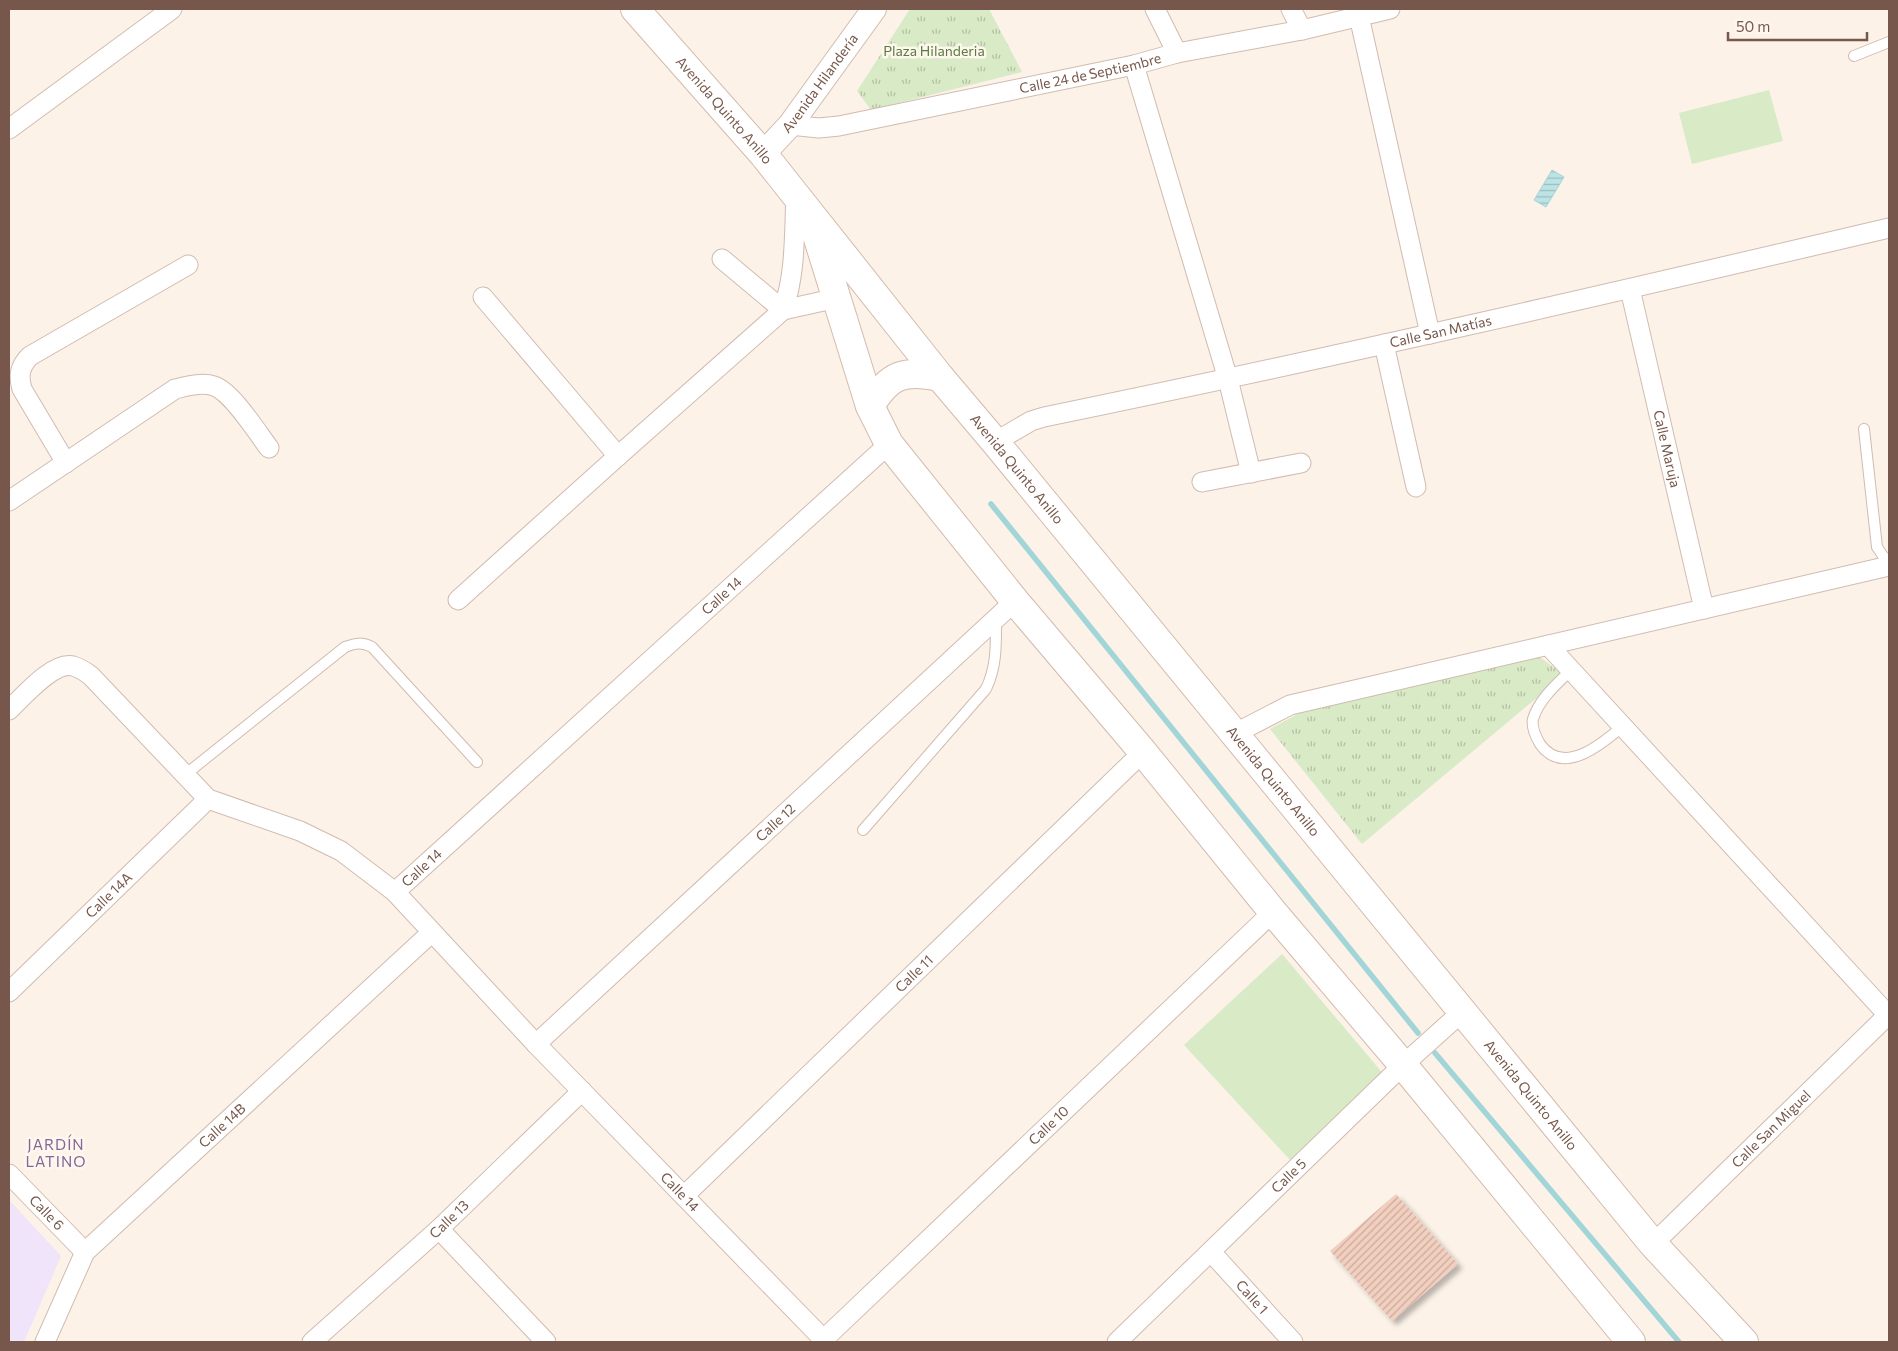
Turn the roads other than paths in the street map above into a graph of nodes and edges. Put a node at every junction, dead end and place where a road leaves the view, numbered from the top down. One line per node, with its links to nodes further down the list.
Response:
1 (172, 9): 14 (street)
2 (635, 9): 15 (main road, Avenida Quinto Anillo)
3 (874, 9): 13 (street, Avenida Hilandería)
4 (1155, 9): 10 (street)
5 (1291, 9): 8 (street)
6 (1390, 9): 7 (street, Calle 24 de Septiembre)
7 (1359, 16): 8 (street, Calle 24 de Septiembre); 24 (street)
8 (1302, 30): 10 (street, Calle 24 de Septiembre)
9 (1889, 42): 11 (lane)
10 (1177, 53): 12 (street, Calle 24 de Septiembre)
11 (1854, 56)
12 (1134, 65): 13 (street, Calle 24 de Septiembre); 27 (street)
13 (790, 124): 15 (street, Avenida Hilandería)
14 (9, 129)
15 (763, 154): 16 (main road, Avenida Quinto Anillo)
16 (804, 205): 22 (main road, Avenida Quinto Anillo); 23 (street); 26 (main road, Avenida Quinto Anillo)
17 (1889, 228): 20 (street, Calle San Matías)
18 (722, 259): 23 (street)
19 (188, 265): 34 (street)
20 (1630, 289): 24 (street, Calle San Matías); 43 (street, Calle Maruja)
21 (483, 297): 33 (street)
22 (837, 298): 23 (street); 28 (main road, Avenida Quinto Anillo)
23 (783, 310): 33 (street)
24 (1430, 334): 25 (street, Calle San Matías)
25 (1384, 344): 27 (street, Calle San Matías); 38 (street)
26 (940, 377): 28 (main road); 30 (main road, Avenida Quinto Anillo)
27 (1228, 379): 30 (street, Calle San Matías); 36 (street)
28 (870, 406): 31 (main road, Avenida Quinto Anillo)
29 (1864, 429): 40 (lane)
30 (995, 442): 49 (main road, Avenida Quinto Anillo)
31 (888, 444): 44 (main road, Avenida Quinto Anillo); 55 (street, Calle 14)
32 (269, 448): 34 (street)
33 (618, 456): 42 (street)
34 (66, 463): 39 (street)
35 (1301, 463): 36 (street)
36 (1252, 473): 37 (street)
37 (1202, 482)
38 (1416, 486)
39 (9, 501)
40 (1889, 560)
41 (1889, 566): 43 (street)
42 (458, 600)
43 (1704, 609): 45 (street)
44 (1005, 610): 50 (main road, Avenida Quinto Anillo); 54 (lane); 61 (street, Calle 12)
45 (1548, 645): 46 (street); 49 (street)
46 (1571, 670): 48 (street); 48 (lane)
47 (9, 710): 52 (street)
48 (1623, 726): 60 (street)
49 (1234, 734): 59 (main road, Avenida Quinto Anillo)
50 (1144, 752): 56 (main road, Avenida Quinto Anillo); 65 (street, Calle 11)
51 (477, 762): 52 (lane)
52 (186, 774): 53 (street)
53 (208, 799): 55 (street); 58 (street, Calle 14A)
54 (863, 830)
55 (395, 892): 57 (street, Calle 14)
56 (1273, 912): 62 (main road, Avenida Quinto Anillo); 70 (street, Calle 10)
57 (432, 933): 61 (street, Calle 14); 68 (street, Calle 14B)
58 (9, 992)
59 (1462, 1012): 62 (street, Calle 5); 67 (main road, Avenida Quinto Anillo)
60 (1889, 1014): 67 (street, Calle San Miguel)
61 (536, 1044): 63 (street, Calle 14)
62 (1403, 1065): 69 (street, Calle 5); 76 (main road, Avenida Quinto Anillo)
63 (582, 1091): 65 (street, Calle 14); 66 (street, Calle 13)
64 (9, 1174): 68 (street, Calle 6)
65 (684, 1196): 70 (street, Calle 14)
66 (439, 1229): 72 (street, Calle 13); 73 (street)
67 (1654, 1244): 77 (main road, Avenida Quinto Anillo)
68 (85, 1252): 71 (street, Calle 14B)
69 (1211, 1252): 74 (street, Calle 5); 75 (street, Calle 1)
70 (825, 1341)
71 (45, 1342)
72 (312, 1342)
73 (546, 1342)
74 (1117, 1342)
75 (1293, 1342)
76 (1631, 1342)
77 (1744, 1342)

